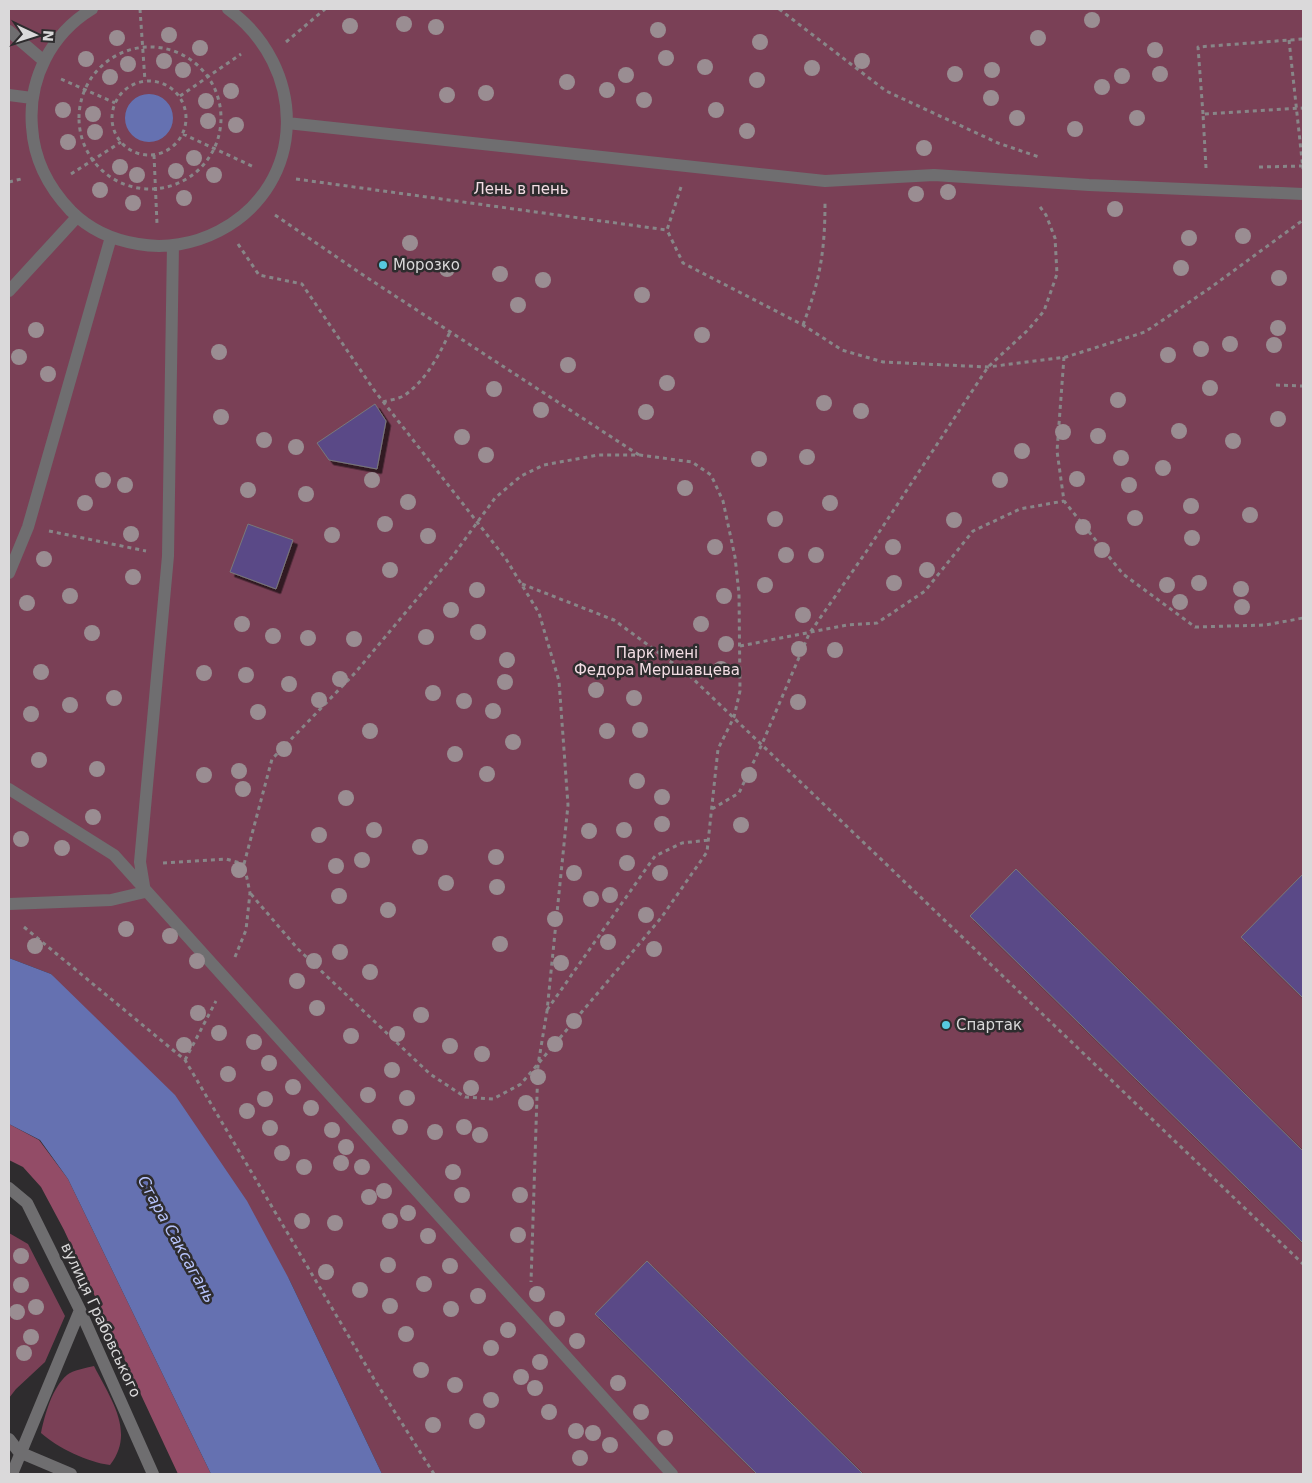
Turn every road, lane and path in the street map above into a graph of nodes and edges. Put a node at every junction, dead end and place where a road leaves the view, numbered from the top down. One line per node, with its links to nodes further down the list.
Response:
1 (92, 9): 12 (street)
2 (140, 9): 10 (path)
3 (228, 9): 8 (street)
4 (325, 9): 11 (path)
5 (779, 9): 28 (path)
6 (9, 30): 12 (street)
7 (1303, 39): 9 (path)
8 (262, 40): 11 (street); 13 (path)
9 (1289, 40): 20 (path); 22 (path)
10 (143, 47): 13 (path); 14 (path); 15 (path)
11 (271, 55): 23 (street)
12 (42, 65): 15 (path); 18 (street)
13 (208, 77): 17 (path); 26 (path)
14 (145, 81): 17 (path); 19 (path)
15 (84, 90): 19 (path); 29 (path)
16 (9, 95): 18 (street)
17 (180, 96): 24 (path)
18 (32, 98): 35 (street)
19 (115, 103): 25 (path)
20 (1297, 108): 21 (path); 22 (path); 31 (path)
21 (1303, 108)
22 (1203, 114): 37 (path)
23 (287, 123): 30 (street); 32 (street)
24 (183, 134): 26 (path); 27 (path)
25 (121, 142): 27 (path); 29 (path)
26 (215, 148): 32 (path); 36 (path)
27 (154, 155): 36 (path)
28 (1042, 158)
29 (92, 161): 35 (path); 36 (path)
30 (688, 166): 34 (street); 43 (path)
31 (1303, 170)
32 (274, 176): 39 (street); 43 (path)
33 (1010, 180): 34 (street); 37 (street); 51 (path)
34 (825, 181): 48 (path)
35 (51, 187): 40 (street)
36 (156, 190): 46 (path)
37 (1208, 190): 38 (street)
38 (1303, 194)
39 (256, 202): 42 (street); 49 (path)
40 (77, 217): 44 (street); 47 (street)
41 (1303, 220): 50 (path)
42 (226, 227): 45 (street); 54 (path)
43 (667, 230): 48 (path)
44 (111, 237): 46 (street); 58 (street)
45 (173, 245): 46 (street); 59 (street)
46 (159, 246)
47 (9, 291)
48 (803, 324): 51 (path)
49 (450, 332): 54 (path); 55 (path)
50 (1064, 357): 51 (path); 56 (path)
51 (988, 367): 63 (path)
52 (1276, 385): 53 (path)
53 (1303, 386)
54 (383, 402): 57 (path)
55 (640, 455): 57 (path); 64 (path)
56 (1064, 501): 62 (path); 63 (path)
57 (476, 521): 61 (path); 70 (path)
58 (28, 527): 59 (path); 60 (street)
59 (168, 556): 70 (street)
60 (9, 573)
61 (522, 584): 65 (path); 75 (path)
62 (1303, 618)
63 (809, 634): 64 (path); 66 (path)
64 (740, 646): 65 (path)
65 (734, 717): 66 (path); 68 (path)
66 (762, 744): 68 (path); 78 (path)
67 (9, 789): 71 (street)
68 (712, 810): 69 (path)
69 (709, 840): 75 (path); 76 (path)
70 (140, 862): 71 (street)
71 (145, 892): 73 (street); 80 (street)
72 (250, 893): 76 (path)
73 (9, 904)
74 (16, 921): 86 (path)
75 (547, 1011): 76 (path)
76 (538, 1065): 80 (path)
77 (9, 1188): 79 (street, вулиця Грабовського)
78 (1303, 1264)
79 (80, 1310): 82 (street); 85 (street, вулиця Грабовського)
80 (530, 1318): 87 (street)
81 (9, 1439): 82 (street)
82 (19, 1452): 83 (street); 84 (street)
83 (12, 1474)
84 (71, 1474)
85 (153, 1474)
86 (434, 1474)
87 (672, 1474)

